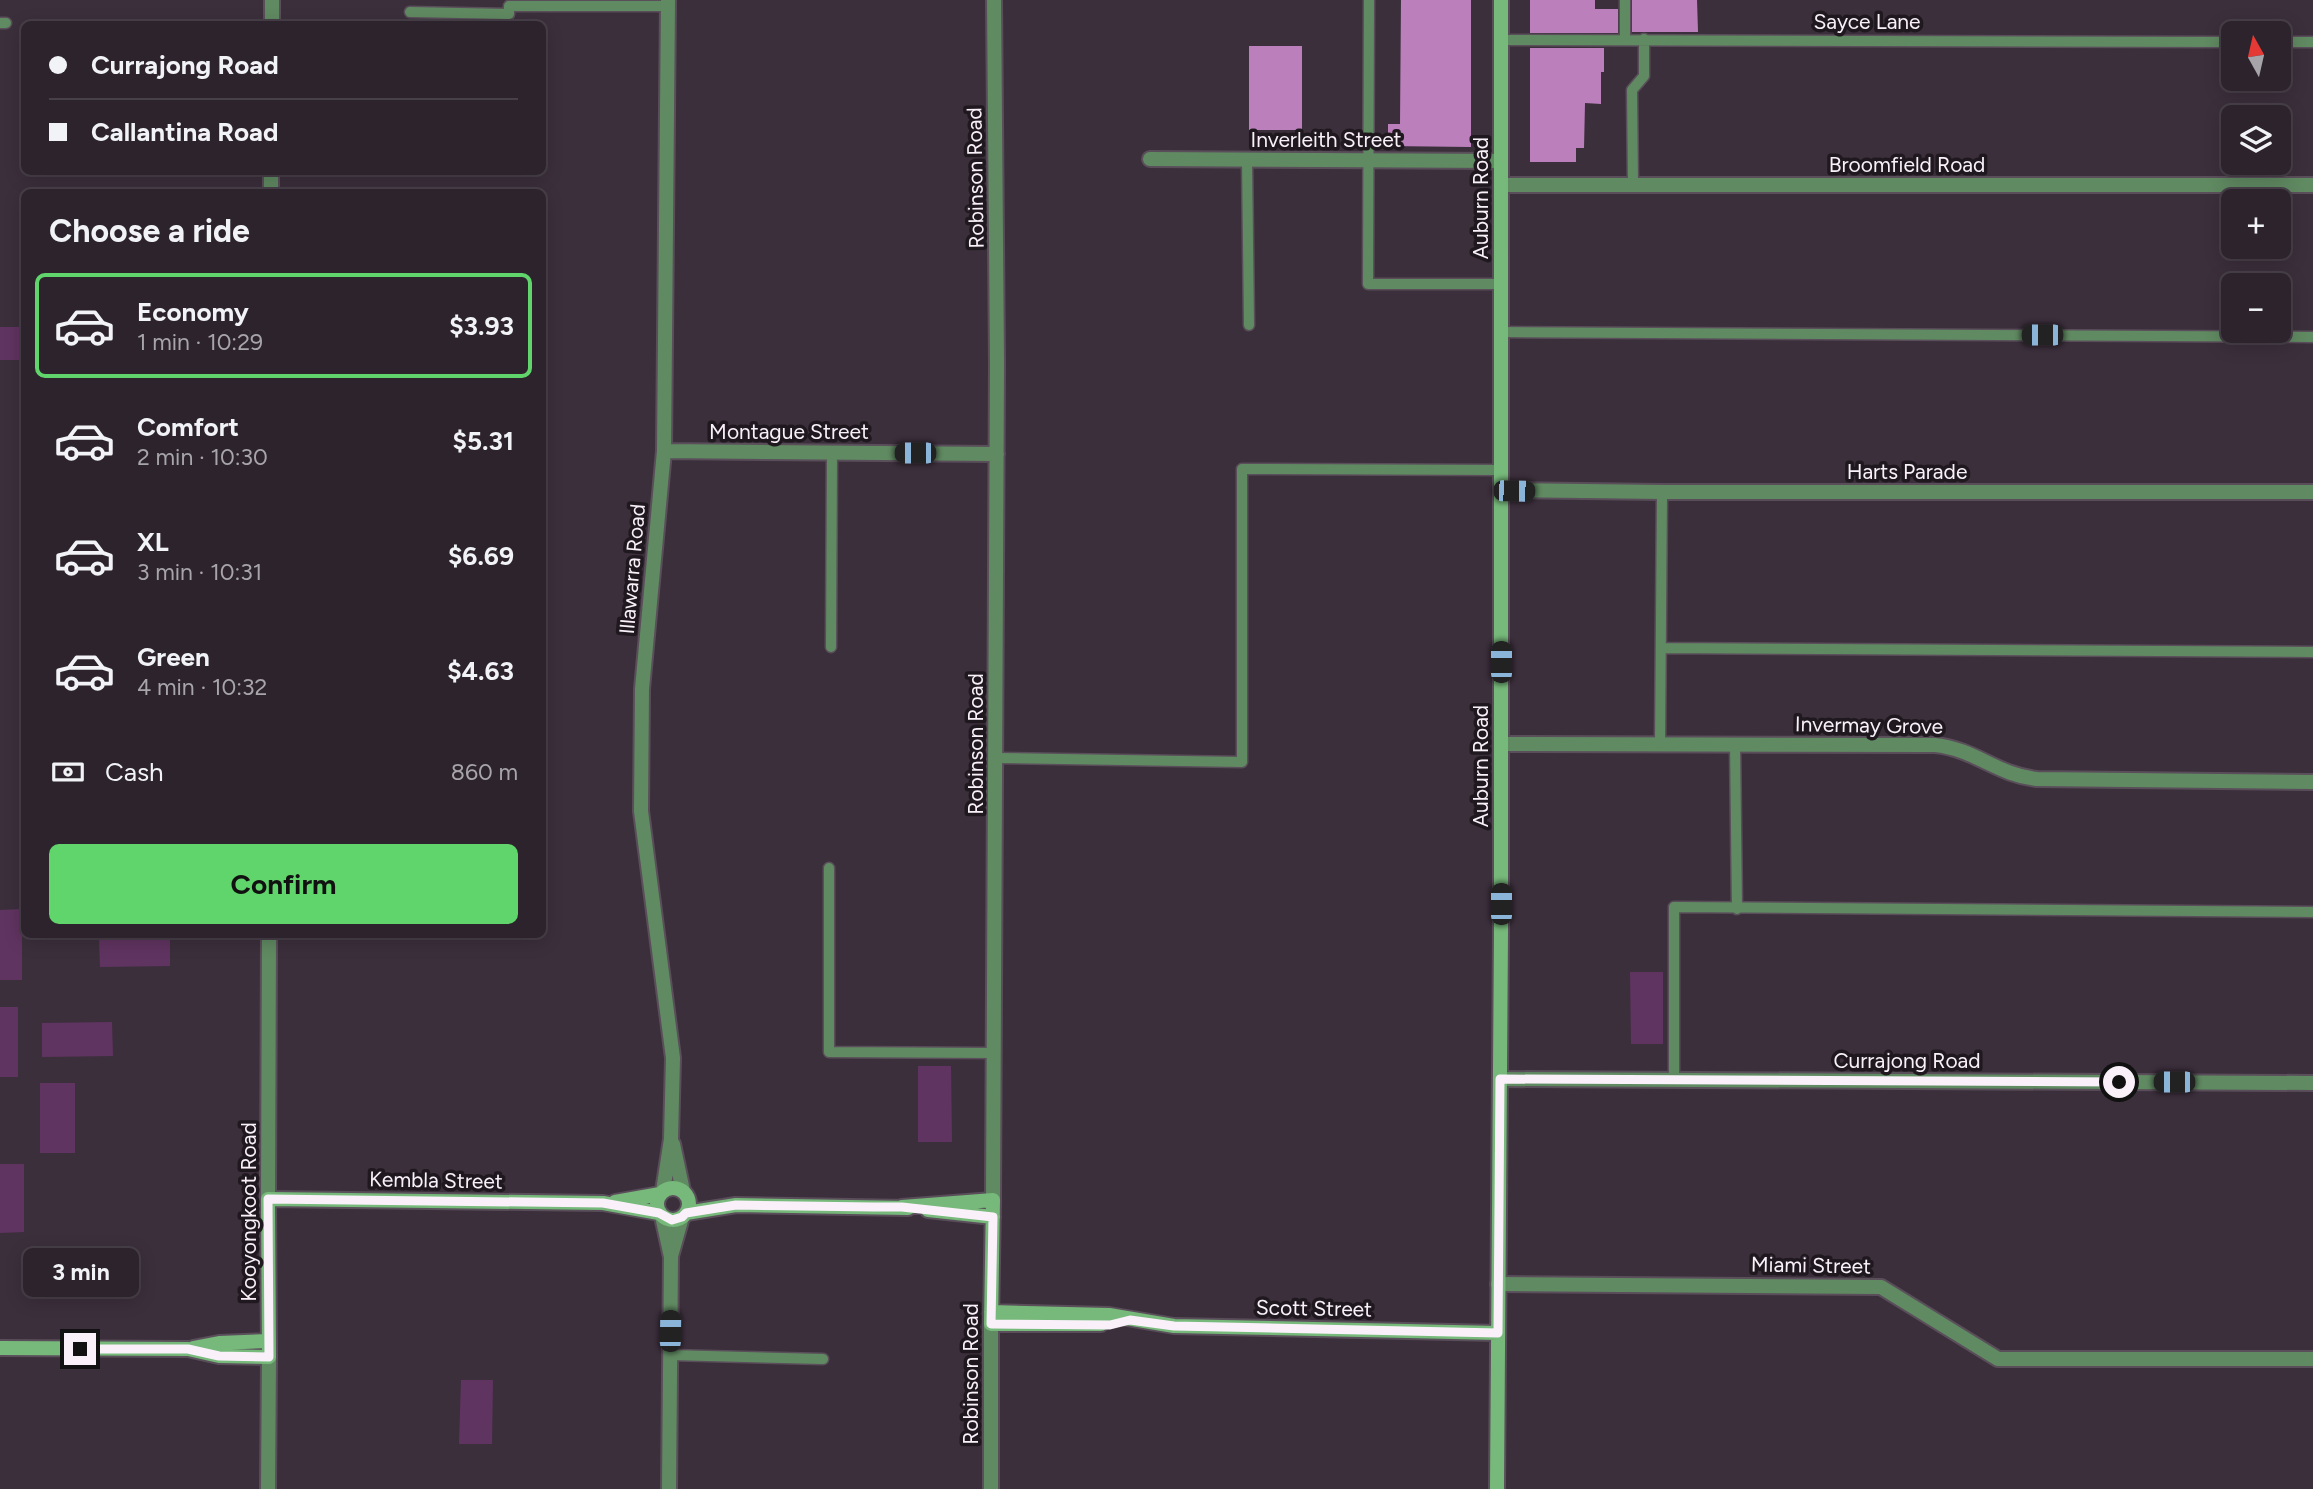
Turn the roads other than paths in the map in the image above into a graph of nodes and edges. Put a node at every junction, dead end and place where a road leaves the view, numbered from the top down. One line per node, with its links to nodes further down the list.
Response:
1 (272, 0): 8 (street)
2 (994, 0): 28 (street, Robinson Road)
3 (1369, 0): 17 (lane)
4 (1501, 0): 11 (street, Auburn Road)
5 (1625, 0): 9 (lane)
6 (668, 3): 7 (lane); 26 (street, Illawarra Road)
7 (410, 12)
8 (272, 21)
9 (1625, 39): 10 (lane, Sayce Lane); 11 (lane, Sayce Lane)
10 (1644, 39): 12 (lane, Sayce Lane); 20 (lane)
11 (1501, 40): 18 (street, Auburn Road)
12 (2221, 42)
13 (2291, 42): 14 (lane)
14 (2313, 42)
15 (1150, 159): 16 (street, Inverleith Street)
16 (1247, 159): 17 (street, Inverleith Street); 23 (lane)
17 (1369, 161): 18 (street, Inverleith Street); 22 (lane)
18 (1501, 161): 19 (street, Auburn Road)
19 (1501, 185): 20 (street, Broomfield Road); 22 (street, Auburn Road)
20 (1633, 186): 21 (street, Broomfield Road)
21 (2313, 186)
22 (1501, 284): 24 (street, Auburn Road)
23 (1250, 325)
24 (1501, 332): 25 (lane); 29 (street, Auburn Road)
25 (2313, 337)
26 (664, 451): 27 (street, Montague Street); 49 (street, Illawarra Road)
27 (832, 453): 28 (street, Montague Street); 33 (lane)
28 (997, 454): 39 (street, Robinson Road)
29 (1501, 470): 30 (street, Auburn Road); 39 (lane)
30 (1501, 490): 31 (street, Harts Parade); 36 (street, Auburn Road)
31 (1662, 492): 32 (street, Harts Parade); 34 (lane)
32 (2313, 492)
33 (831, 647)
34 (1661, 648): 35 (lane); 37 (lane)
35 (2313, 652)
36 (1501, 744): 37 (street, Invermay Grove); 46 (street, Auburn Road)
37 (1660, 744): 38 (street, Invermay Grove)
38 (1735, 744): 40 (street, Invermay Grove); 42 (lane)
39 (996, 758): 45 (street, Robinson Road)
40 (2313, 782)
41 (830, 868): 45 (lane)
42 (1737, 909): 43 (lane); 47 (lane)
43 (2313, 912)
44 (269, 938): 52 (street, Kooyongkoot Road)
45 (994, 1053): 53 (street, Robinson Road)
46 (1500, 1079): 47 (street, Currajong Road); 61 (street, Auburn Road)
47 (1674, 1080): 48 (street, Currajong Road)
48 (2313, 1083)
49 (671, 1139): 50 (street, Illawarra Road); 51 (street, Illawarra Road)
50 (661, 1193): 51 (street); 54 (street, Kembla Street); 57 (street)
51 (685, 1193): 55 (street); 58 (street)
52 (268, 1199): 54 (street, Kembla Street); 64 (street, Kooyongkoot Road)
53 (993, 1200): 56 (street); 59 (street, Robinson Road)
54 (603, 1203): 57 (street, Kembla Street)
55 (736, 1205): 56 (street); 58 (street)
56 (902, 1207): 59 (street)
57 (661, 1214): 58 (street); 60 (street)
58 (684, 1215): 60 (street)
59 (993, 1217): 62 (street, Robinson Road)
60 (671, 1257): 67 (street)
61 (1498, 1284): 63 (street, Auburn Road); 70 (street, Miami Street)
62 (991, 1318): 63 (street, Scott Street); 73 (street, Robinson Road)
63 (1498, 1333): 74 (street, Auburn Road)
64 (269, 1341): 66 (street); 68 (street, Kooyongkoot Road)
65 (0, 1348): 66 (street)
66 (188, 1349): 68 (street)
67 (670, 1355): 69 (lane); 72 (street)
68 (269, 1357): 71 (street, Kooyongkoot Road)
69 (823, 1359)
70 (2313, 1359)
71 (268, 1489)
72 (669, 1489)
73 (991, 1489)
74 (1497, 1489)

